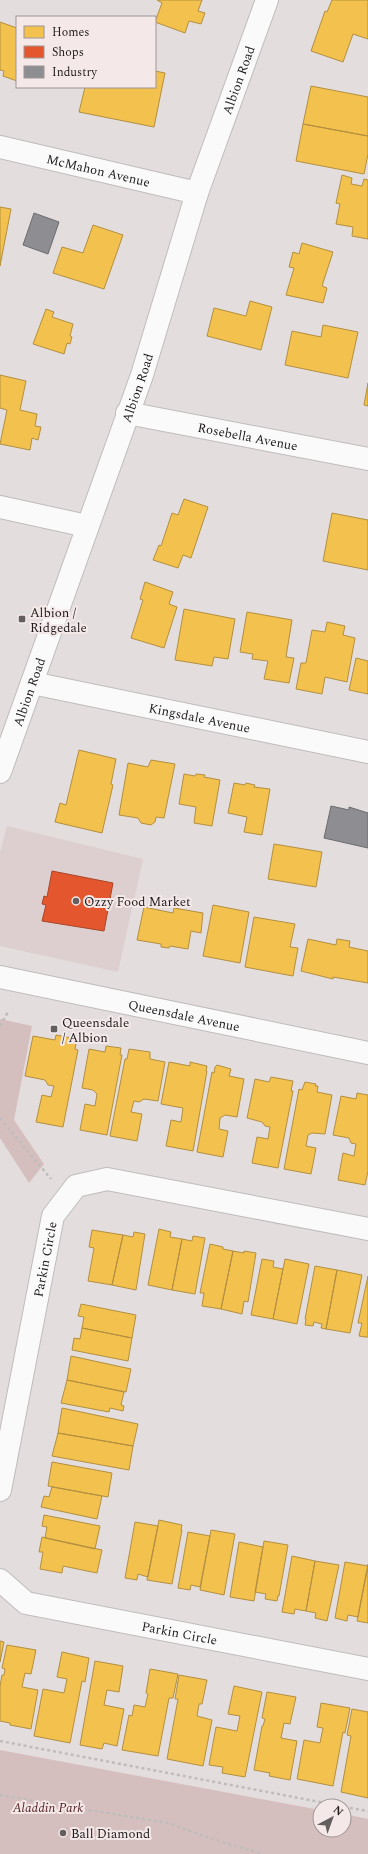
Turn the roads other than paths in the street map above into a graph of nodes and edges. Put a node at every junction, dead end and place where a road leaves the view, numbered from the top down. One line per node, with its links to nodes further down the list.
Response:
1 (267, 0): 3 (street, Albion Road)
2 (0, 147): 3 (street, McMahon Avenue)
3 (197, 193): 4 (street, Albion Road)
4 (127, 412): 5 (street, Rosebella Avenue); 7 (street, Albion Road)
5 (368, 459)
6 (0, 507): 7 (street)
7 (87, 526): 8 (street, Albion Road)
8 (32, 683): 9 (street, Kingsdale Avenue); 10 (street, Albion Road)
9 (368, 752)
10 (0, 772)
11 (0, 976): 12 (street, Queensdale Avenue)
12 (368, 1053)
13 (368, 1229): 14 (street, Parkin Circle)
14 (6, 1430): 15 (street, Parkin Circle)
15 (0, 1490)
16 (0, 1580): 17 (street, Parkin Circle)
17 (368, 1669)

